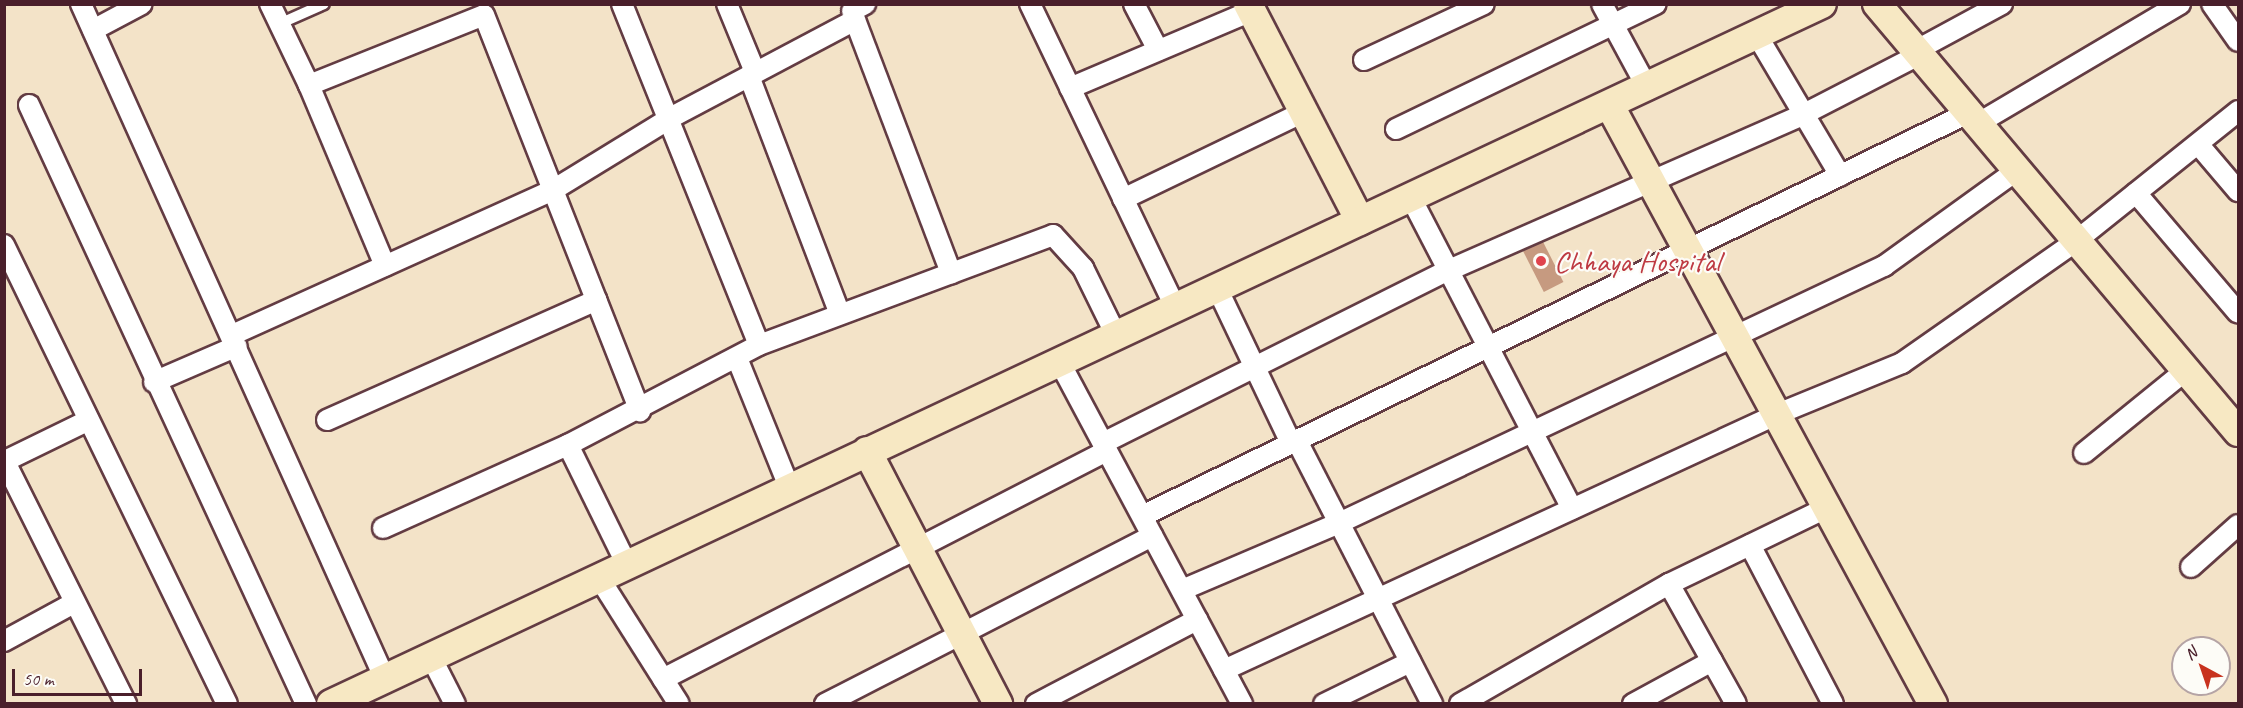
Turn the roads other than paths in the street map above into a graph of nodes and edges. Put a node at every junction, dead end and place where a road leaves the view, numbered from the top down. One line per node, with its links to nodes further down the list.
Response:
1 (81, 4): 22 (street)
2 (142, 4): 22 (street)
3 (270, 4): 20 (street)
4 (324, 4): 20 (lane)
5 (622, 4): 37 (street)
6 (727, 4): 28 (street)
7 (1030, 4): 30 (street)
8 (1134, 4): 25 (street)
9 (1484, 4): 27 (street)
10 (1602, 4): 21 (street)
11 (1656, 4): 21 (street)
12 (1822, 4): 23 (street)
13 (1876, 4): 26 (street)
14 (2002, 4): 26 (street)
15 (2180, 4): 38 (street)
16 (2212, 4): 24 (street)
17 (1249, 8): 25 (street); 35 (street)
18 (481, 10): 29 (street); 44 (street)
19 (855, 10): 28 (street); 55 (street)
20 (279, 24): 29 (street)
21 (1614, 26): 31 (street); 39 (street)
22 (93, 30): 63 (street)
23 (1758, 37): 31 (street); 36 (street)
24 (2238, 41)
25 (1158, 50): 30 (street)
26 (1917, 53): 36 (street); 38 (street)
27 (1364, 60)
28 (752, 74): 37 (street); 60 (street)
29 (309, 85): 53 (street)
30 (1070, 88): 48 (street)
31 (1648, 89): 33 (street)
32 (29, 105): 70 (street)
33 (1610, 106): 43 (street); 47 (street)
34 (2238, 111): 40 (street)
35 (1304, 112): 48 (street); 49 (street)
36 (1804, 114): 42 (street); 43 (street)
37 (672, 117): 44 (street); 64 (street)
38 (1973, 118): 41 (street); 42 (street)
39 (1396, 129)
40 (2198, 144): 45 (street); 46 (street)
41 (2017, 170): 50 (street); 62 (street)
42 (1840, 176): 52 (street)
43 (1653, 183): 52 (street); 54 (street)
44 (553, 190): 53 (street); 57 (street)
45 (2238, 191)
46 (2136, 193): 50 (street); 59 (street)
47 (1411, 198): 49 (street); 54 (street)
48 (1123, 199): 58 (street)
49 (1360, 221): 56 (street)
50 (2076, 241): 69 (street); 72 (street)
51 (4, 245): 73 (street)
52 (1690, 248): 62 (street); 65 (street)
53 (385, 266): 63 (street)
54 (1447, 271): 65 (street); 68 (street)
55 (951, 273): 60 (street); 61 (street)
56 (1217, 288): 58 (street); 68 (street)
57 (596, 300): 71 (street); 74 (street)
58 (1175, 307): 61 (street)
59 (2238, 313)
60 (840, 314): 64 (street)
61 (1116, 335): 67 (street)
62 (1739, 337): 72 (street); 75 (street)
63 (235, 340): 70 (street); 108 (street)
64 (759, 345): 66 (street)
65 (1485, 349): 75 (street); 77 (street)
66 (737, 358): 71 (street); 83 (street)
67 (1059, 361): 79 (street); 80 (street)
68 (1255, 367): 77 (street); 79 (street)
69 (2186, 370): 76 (street); 81 (street)
70 (154, 382): 111 (street)
71 (640, 411): 78 (street)
72 (1780, 413): 84 (street); 85 (street)
73 (89, 420): 82 (street); 110 (street)
74 (327, 420)
75 (1531, 429): 85 (street); 87 (street)
76 (2238, 432)
77 (1294, 442): 86 (street); 87 (street)
78 (568, 445): 89 (street); 93 (street)
79 (1105, 447): 86 (street); 92 (street)
80 (867, 451): 83 (street); 92 (street)
81 (2084, 453)
82 (6, 465): 99 (street)
83 (789, 487): 93 (street)
84 (1830, 506): 91 (street); 125 (street)
85 (1572, 509): 98 (street)
86 (1142, 516): 90 (street)
87 (1339, 523): 97 (street); 98 (street)
88 (2238, 525): 94 (street)
89 (382, 528)
90 (1152, 536): 97 (street); 101 (street)
91 (1750, 545): 96 (street); 124 (street)
92 (917, 549): 101 (street); 107 (street)
93 (626, 563): 95 (street)
94 (2191, 567)
95 (598, 576): 103 (street); 107 (street)
96 (1669, 584): 104 (street); 121 (street)
97 (1182, 590): 100 (street)
98 (1379, 601): 105 (street); 106 (street)
99 (74, 603): 102 (street); 109 (street)
100 (1197, 620): 106 (street); 117 (street)
101 (959, 632): 115 (street); 116 (street)
102 (4, 640)
103 (430, 655): 108 (street); 113 (street)
104 (1712, 661): 122 (street); 123 (street)
105 (1410, 662): 119 (street); 120 (street)
106 (1224, 670): 118 (street)
107 (663, 679): 114 (street)
108 (383, 687): 112 (street)
109 (126, 704)
110 (227, 704)
111 (306, 704)
112 (331, 704)
113 (455, 704)
114 (679, 704)
115 (825, 704)
116 (998, 704)
117 (1036, 704)
118 (1242, 704)
119 (1324, 704)
120 (1432, 704)
121 (1460, 704)
122 (1633, 704)
123 (1736, 704)
124 (1833, 704)
125 (1933, 704)

